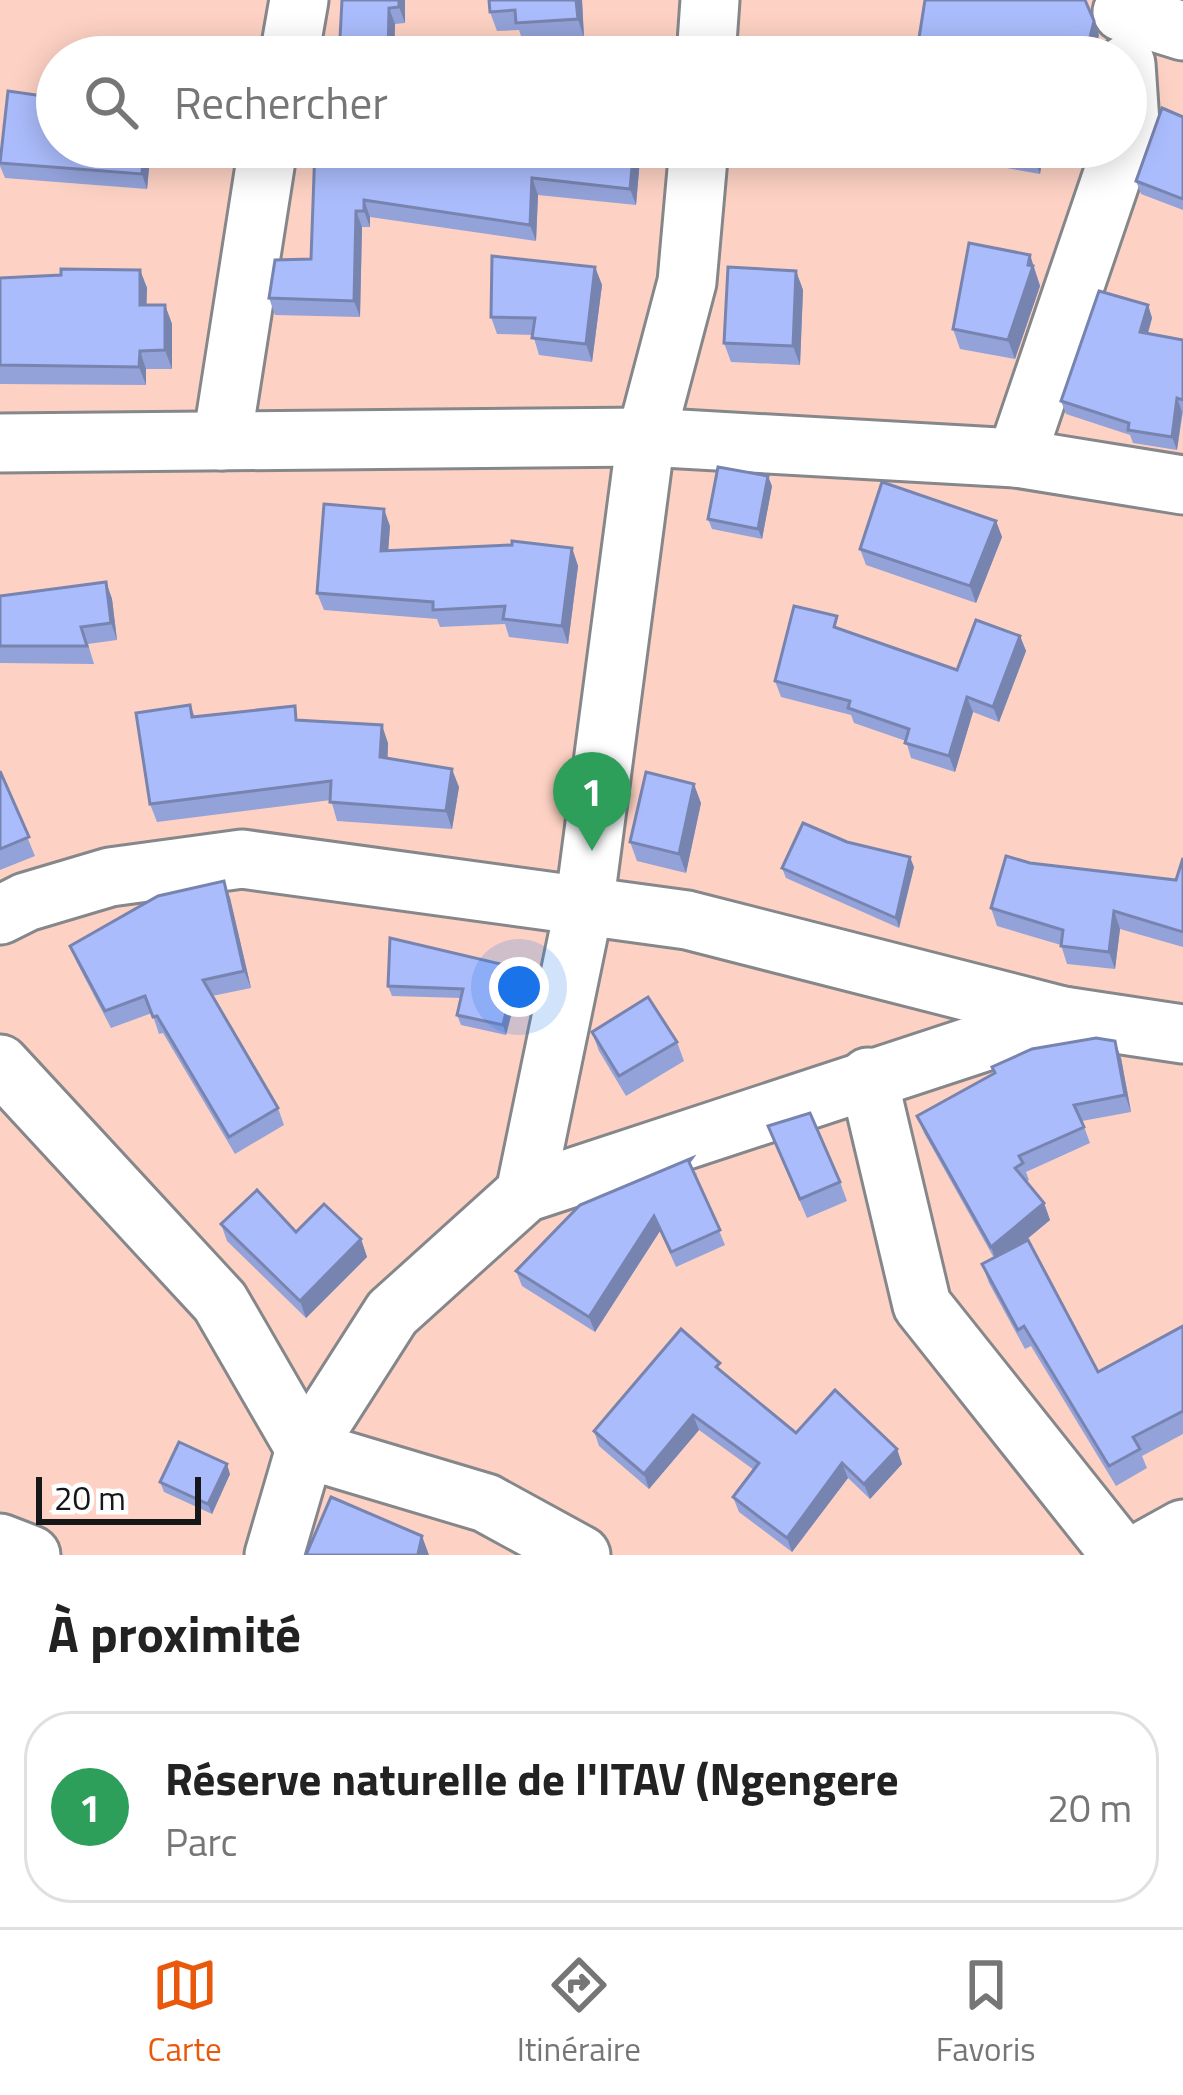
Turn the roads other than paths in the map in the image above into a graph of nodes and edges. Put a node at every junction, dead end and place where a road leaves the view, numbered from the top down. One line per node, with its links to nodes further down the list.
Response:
1 (298, 0): 5 (street)
2 (710, 0): 6 (street)
3 (1183, 31): 4 (street)
4 (1124, 33)
5 (292, 36)
6 (707, 36)
7 (265, 168): 11 (street)
8 (697, 168): 10 (street)
9 (1115, 168): 13 (street)
10 (646, 436): 11 (street); 13 (street); 15 (street)
11 (222, 440): 12 (street)
12 (0, 442)
13 (1016, 458): 14 (street)
14 (1183, 485)
15 (584, 907): 16 (street); 17 (street); 21 (street)
16 (0, 915)
17 (1063, 1016): 18 (street); 20 (street)
18 (1183, 1034)
19 (0, 1064): 22 (street)
20 (868, 1077): 21 (street); 28 (street)
21 (525, 1193): 22 (street)
22 (305, 1449): 26 (street); 27 (street)
23 (1183, 1529): 29 (street)
24 (0, 1543): 25 (street)
25 (32, 1555)
26 (274, 1555)
27 (581, 1555)
28 (1121, 1555)
29 (1136, 1555)

